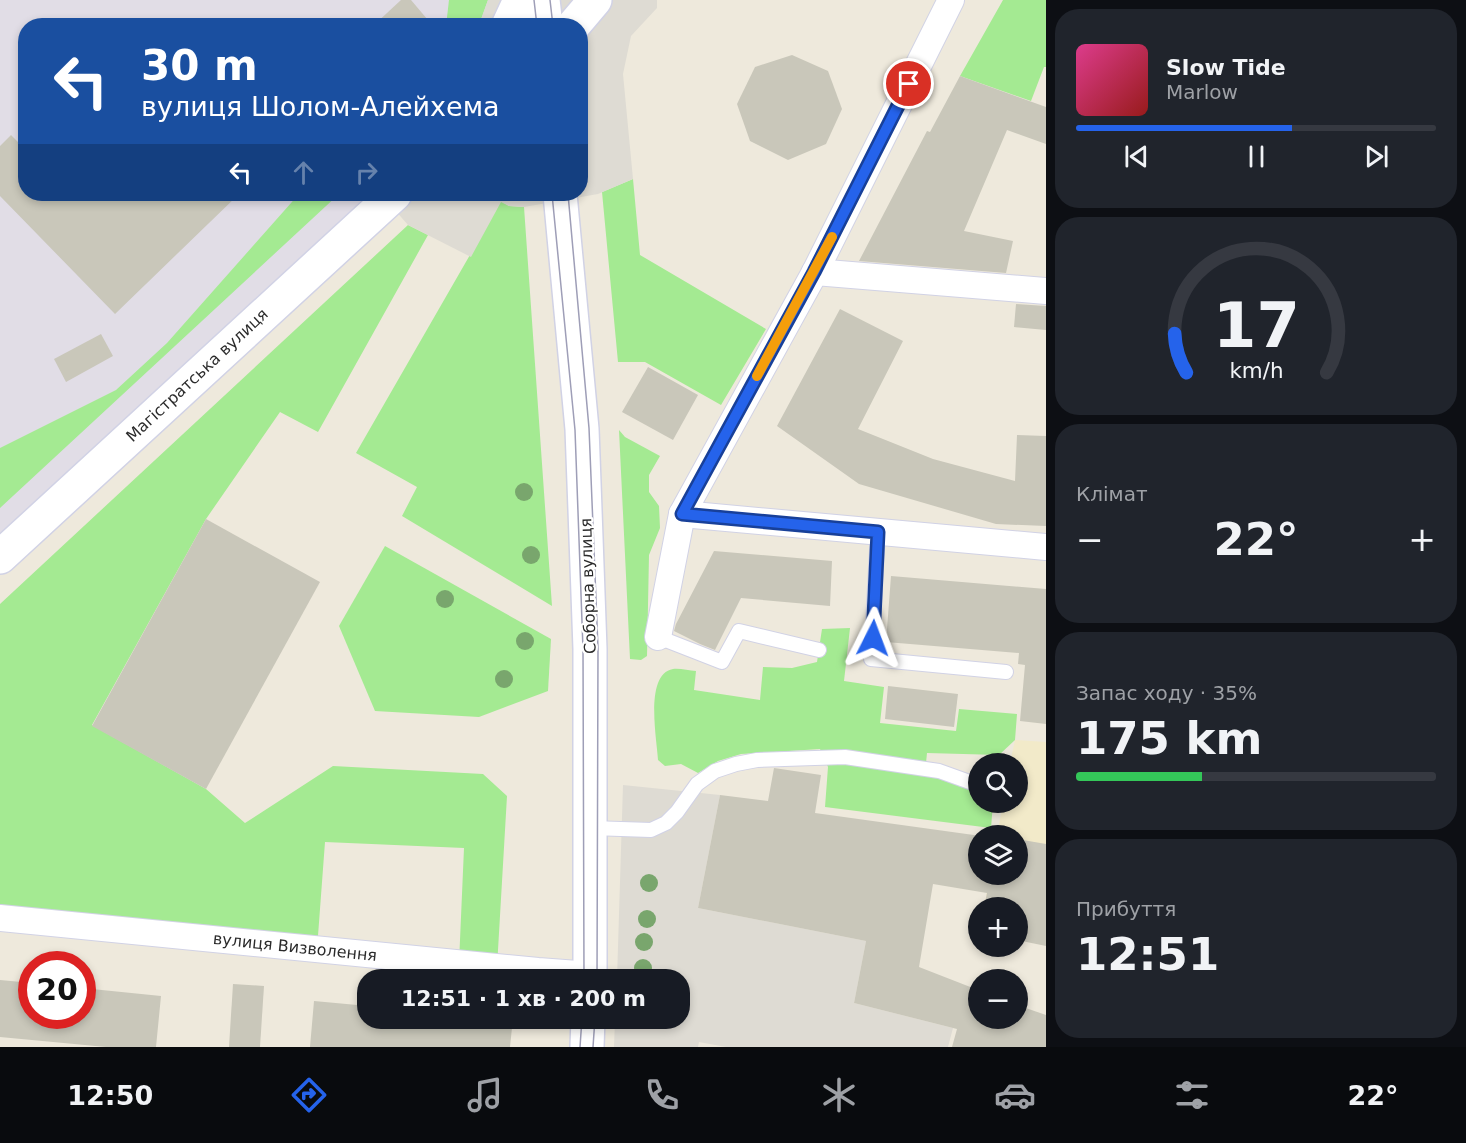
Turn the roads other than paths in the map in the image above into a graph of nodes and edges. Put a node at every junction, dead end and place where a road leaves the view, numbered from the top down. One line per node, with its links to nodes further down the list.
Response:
1 (520, 0): 5 (street)
2 (543, 0): 6 (street)
3 (595, 0): 7 (street)
4 (951, 0): 10 (street)
5 (512, 18)
6 (545, 18)
7 (580, 18)
8 (387, 201): 15 (street, Магістратська вулиця)
9 (561, 201): 20 (street, Соборна вулиця)
10 (814, 272): 11 (street); 12 (street)
11 (1046, 291)
12 (682, 514): 13 (street); 16 (street)
13 (878, 532): 14 (street); 18 (lane)
14 (1046, 547)
15 (0, 557)
16 (658, 637): 17 (lane)
17 (819, 650)
18 (1006, 672)
19 (968, 781): 20 (lane)
20 (591, 828): 23 (street, Соборна вулиця)
21 (0, 918): 22 (street, вулиця Визволення)
22 (508, 969)
23 (590, 969)
24 (588, 1029): 25 (street)
25 (587, 1047)

